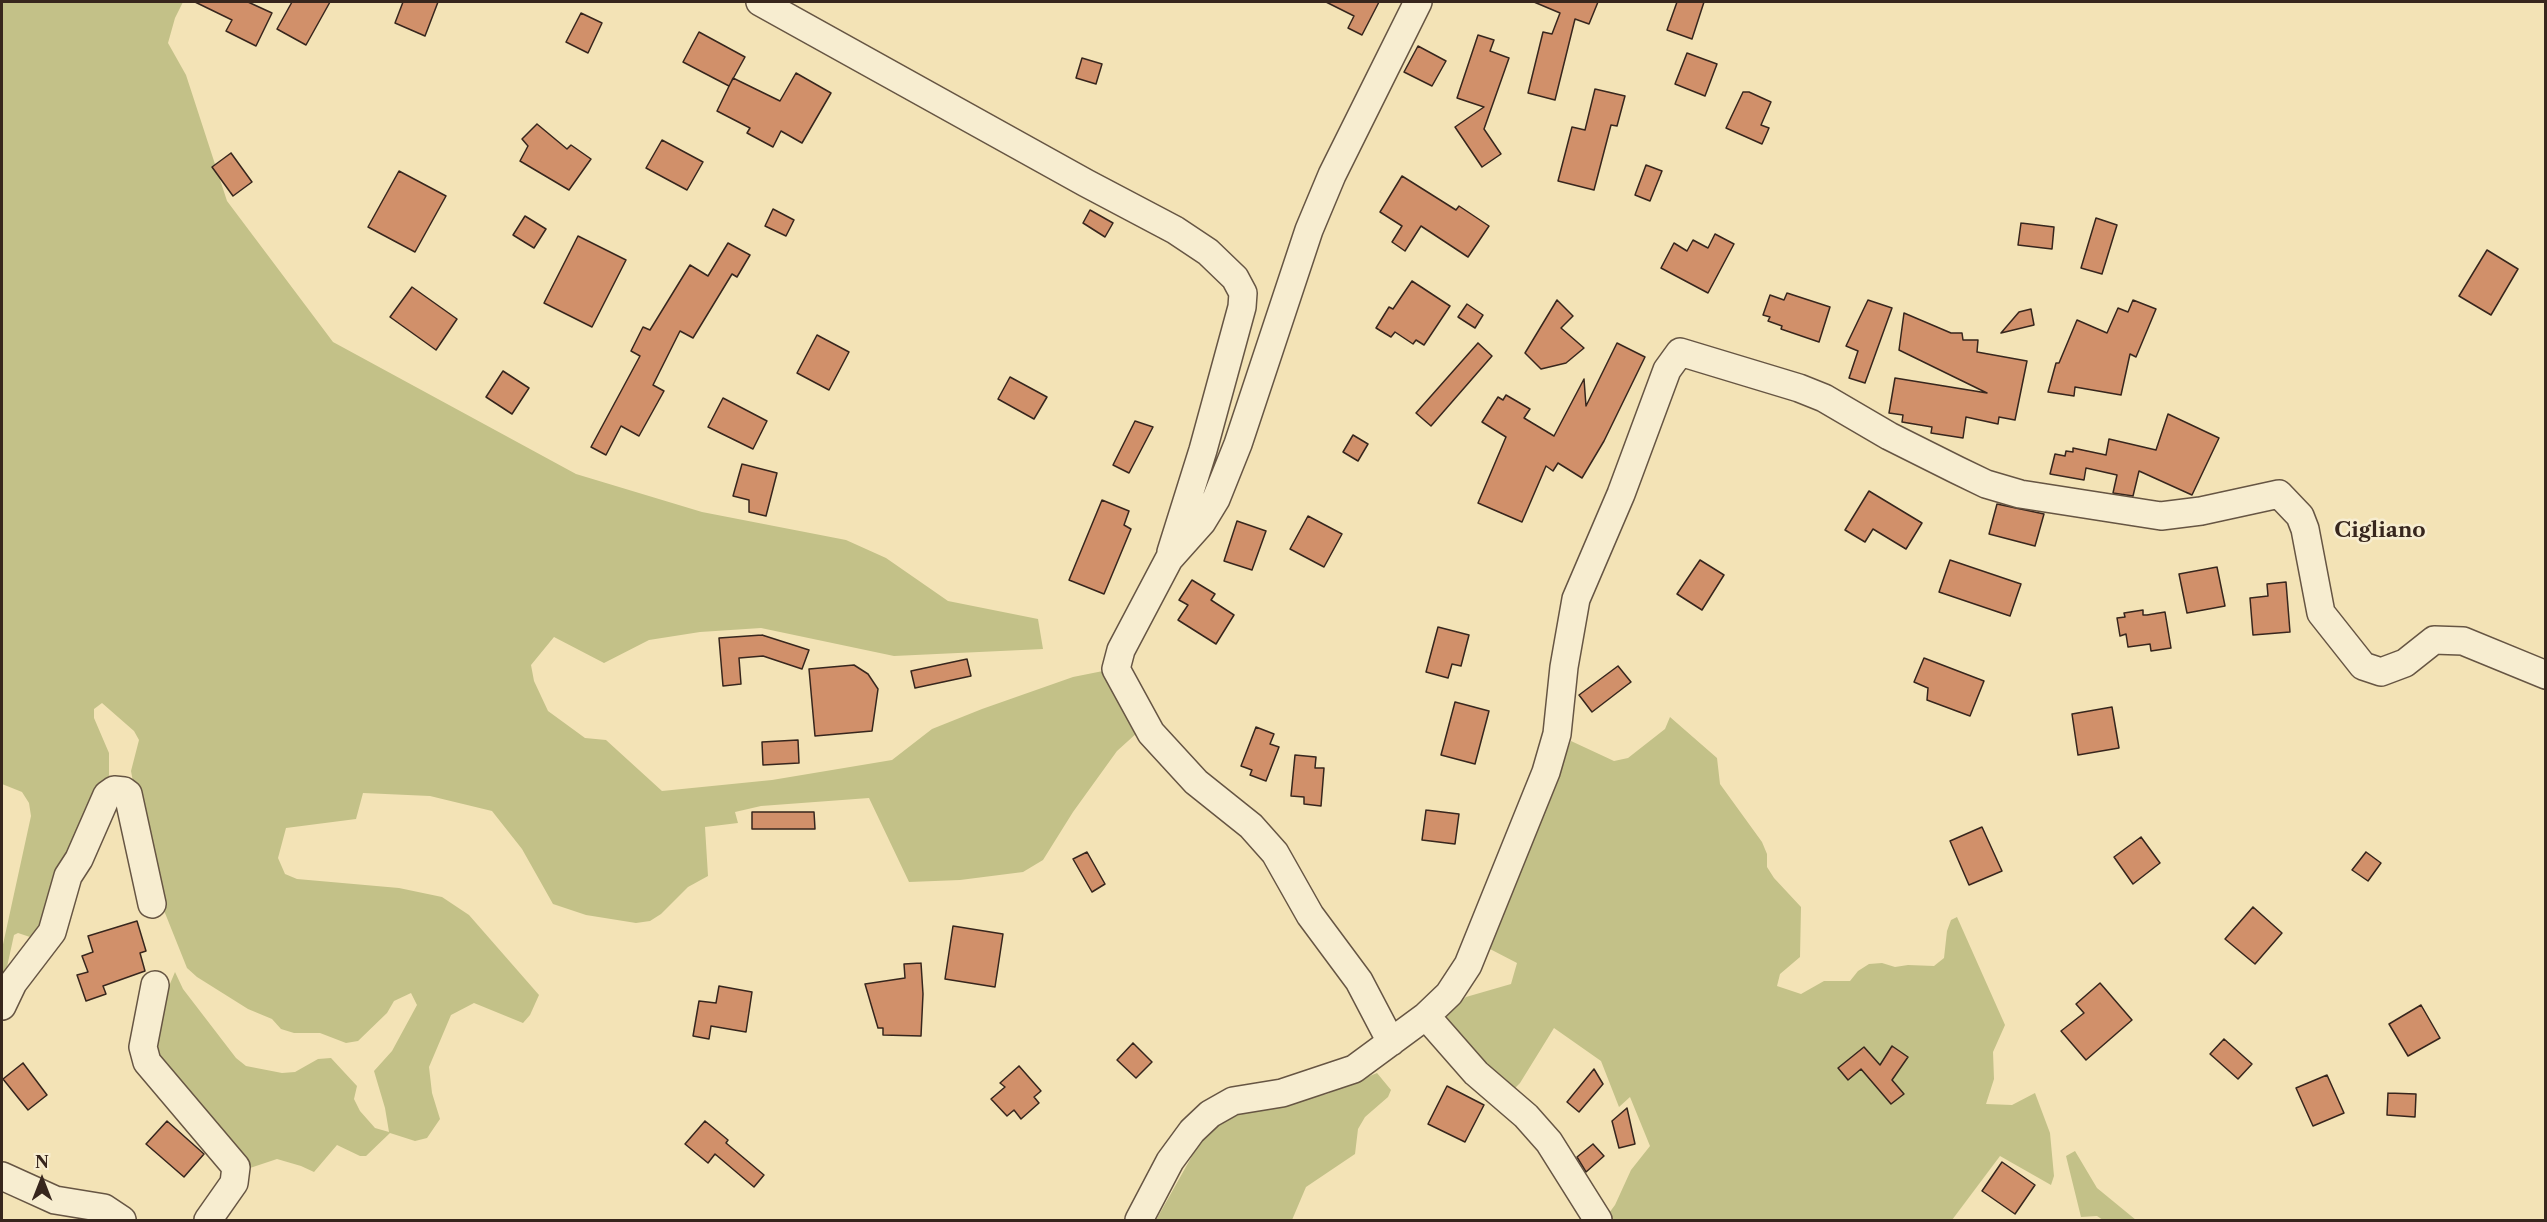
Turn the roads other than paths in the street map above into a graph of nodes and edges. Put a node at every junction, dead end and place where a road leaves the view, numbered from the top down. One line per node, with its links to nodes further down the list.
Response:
1 (760, 2): 3 (street)
2 (1418, 2): 3 (street)
3 (1169, 559): 9 (street)
4 (2546, 675): 8 (street)
5 (152, 904): 7 (street)
6 (155, 985): 12 (street)
7 (2, 1006)
8 (1426, 1016): 9 (street); 14 (street)
9 (1391, 1041): 13 (street)
10 (2, 1176): 11 (street)
11 (122, 1221)
12 (208, 1221)
13 (1139, 1221)
14 (1598, 1221)

